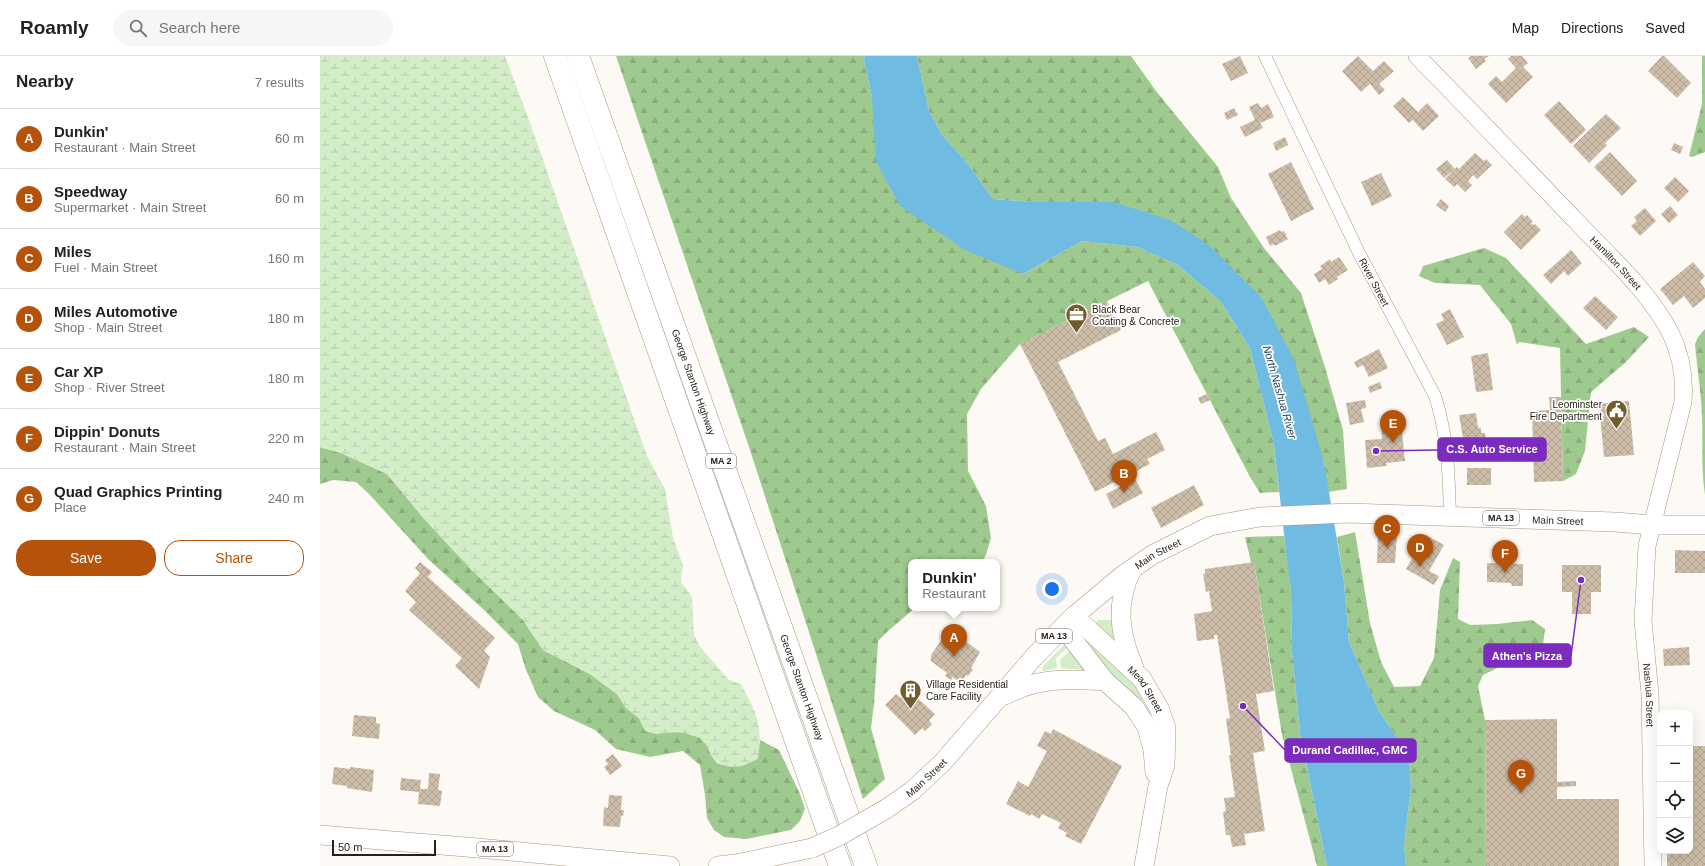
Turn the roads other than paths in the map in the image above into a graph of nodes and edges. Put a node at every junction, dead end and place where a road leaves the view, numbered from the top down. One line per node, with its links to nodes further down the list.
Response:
1 (554, 56): 20 (highway, MA 2)
2 (578, 56): 21 (highway, George Stanton Highway / MA 2)
3 (1265, 56): 5 (street, River Street)
4 (1417, 56): 6 (main road, Hamilton Street)
5 (1450, 517): 6 (main road, Main Street / MA 13); 8 (main road, Main Street / MA 13)
6 (1652, 525): 7 (main road, Main Street / MA 13); 23 (main road, Nashua Street)
7 (1705, 525)
8 (1132, 569): 9 (main road, Main Street / MA 13); 10 (main road)
9 (1069, 622): 10 (main road, Mead Street); 11 (main road, Mead Street); 12 (main road, Main Street / MA 13)
10 (1136, 671): 13 (main road, Mead Street)
11 (1105, 681): 12 (main road); 13 (main road, Mead Street)
12 (1000, 698): 15 (main road, Main Street / MA 13, bridge)
13 (1158, 786): 22 (main road, Mead Street)
14 (320, 835): 17 (main road, MA 13)
15 (805, 849): 16 (main road, Main Street / MA 13); 19 (main road)
16 (737, 865): 18 (main road, Main Street / MA 13)
17 (670, 866)
18 (718, 866)
19 (783, 866)
20 (840, 866)
21 (866, 866)
22 (1144, 866)
23 (1653, 866)

